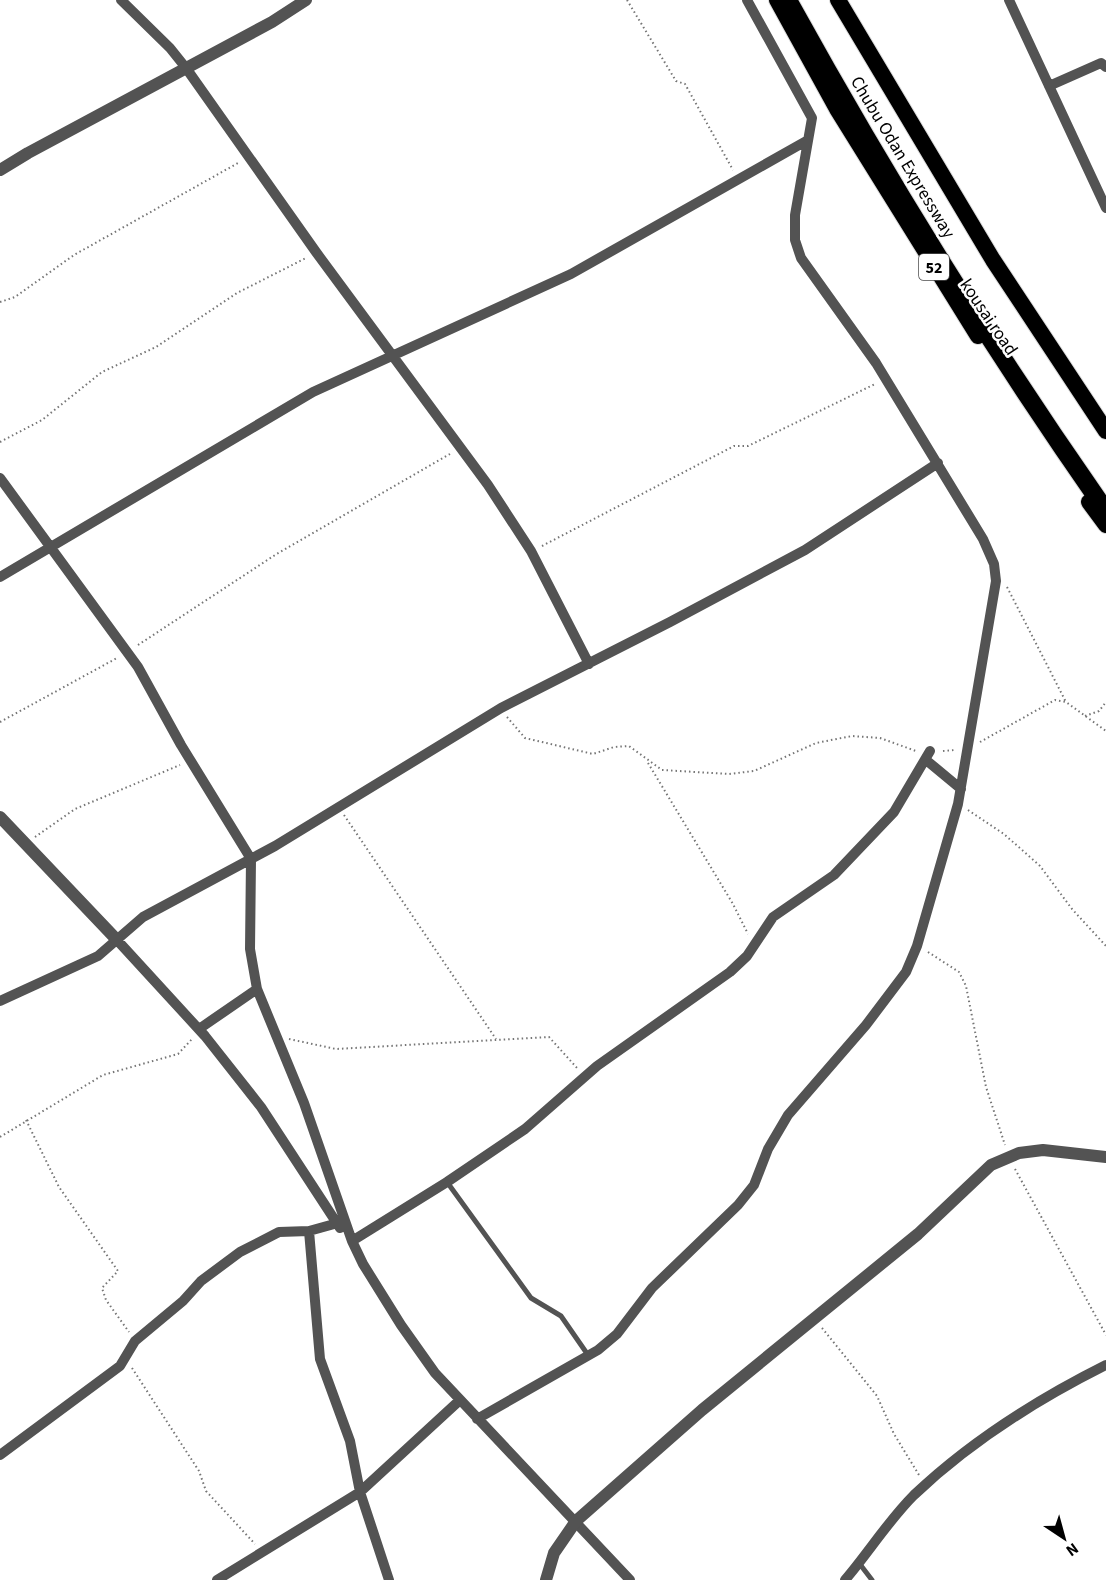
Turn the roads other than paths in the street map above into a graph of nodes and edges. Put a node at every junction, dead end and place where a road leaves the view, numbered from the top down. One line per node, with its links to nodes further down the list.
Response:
1 (121, 0): 10 (street)
2 (306, 0): 10 (street)
3 (747, 0): 12 (street)
4 (777, 0): 21 (highway, kousai road / 52)
5 (788, 0): 20 (highway, Chubu Odan Expressway)
6 (800, 0): 19 (highway, Chubu Odan Expressway)
7 (838, 0): 16 (highway, kousai road)
8 (1009, 0): 11 (street)
9 (1106, 67): 11 (street)
10 (186, 68): 13 (street); 15 (street)
11 (1049, 86): 14 (street)
12 (808, 140): 15 (street); 17 (street)
13 (0, 170)
14 (1106, 208)
15 (391, 355): 22 (street); 24 (street)
16 (1106, 431)
17 (938, 463): 24 (street); 25 (street)
18 (0, 478): 22 (street)
19 (1106, 491)
20 (1106, 511)
21 (1106, 525)
22 (51, 547): 23 (street); 27 (street)
23 (0, 577)
24 (588, 664): 27 (street)
25 (961, 789): 33 (street); 38 (street)
26 (0, 817): 28 (street)
27 (251, 859): 28 (street); 29 (street)
28 (117, 940): 30 (street); 31 (street)
29 (257, 988): 31 (street); 34 (street)
30 (0, 1002)
31 (199, 1029): 34 (street)
32 (1106, 1158): 44 (street)
33 (447, 1182): 36 (street); 38 (lane)
34 (341, 1222): 35 (street); 36 (street); 37 (street)
35 (309, 1231): 42 (street); 43 (street)
36 (352, 1241): 37 (street)
37 (363, 1264): 40 (street)
38 (588, 1355): 41 (street)
39 (1106, 1365): 45 (street)
40 (460, 1400): 41 (street); 43 (street)
41 (477, 1419): 44 (street)
42 (0, 1455)
43 (360, 1492): 46 (street); 47 (street)
44 (576, 1521): 48 (street); 49 (street)
45 (859, 1563): 50 (street); 51 (lane)
46 (218, 1580)
47 (389, 1580)
48 (546, 1580)
49 (630, 1580)
50 (845, 1580)
51 (872, 1580)

